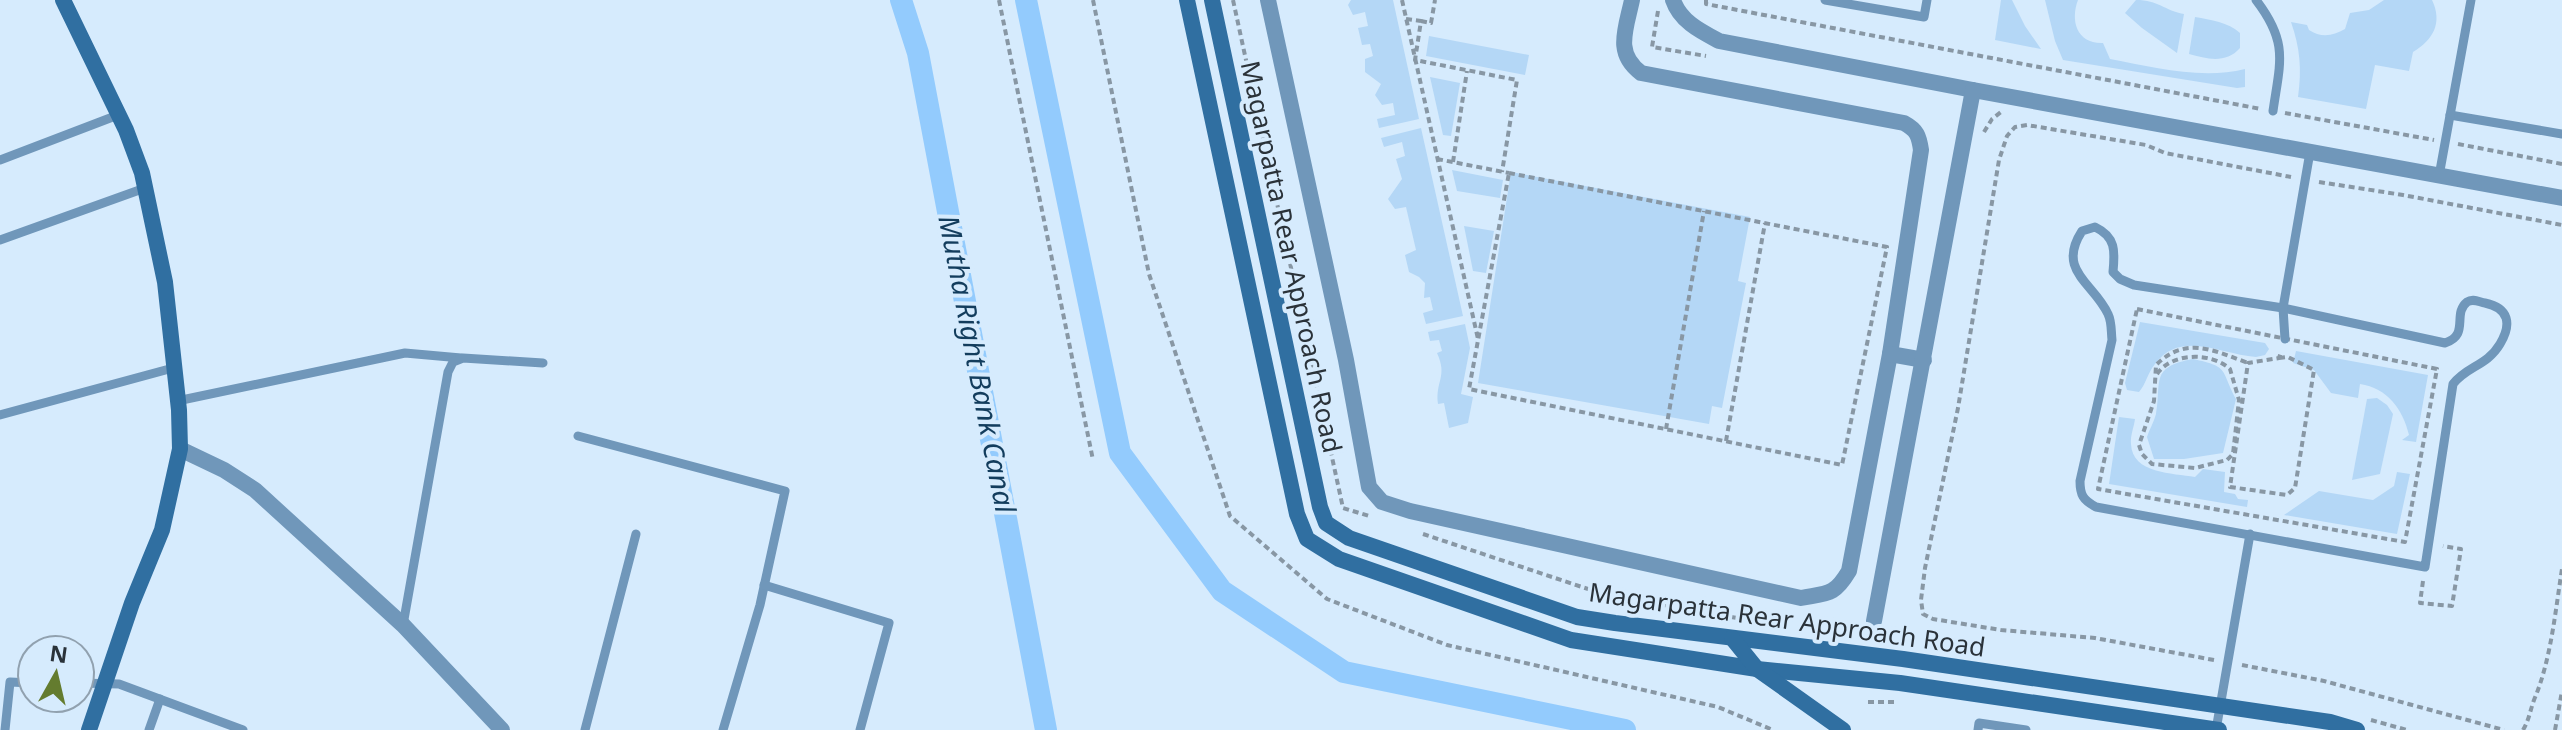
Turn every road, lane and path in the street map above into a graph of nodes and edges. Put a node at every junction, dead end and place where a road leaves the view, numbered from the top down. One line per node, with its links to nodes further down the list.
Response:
1 (63, 0): 25 (street)
2 (999, 0): 60 (path)
3 (1093, 0): 89 (path)
4 (1187, 0): 74 (street, Magarpatta Rear Approach Road)
5 (1212, 0): 72 (street, Magarpatta Rear Approach Road)
6 (1233, 0): 61 (path)
7 (1268, 0): 46 (street)
8 (1402, 0): 18 (path)
9 (1435, 0): 19 (path)
10 (1632, 0): 46 (street)
11 (1660, 0): 20 (path)
12 (1673, 0): 23 (street)
13 (1706, 0): 24 (path)
14 (1825, 0): 15 (lane)
15 (1927, 0)
16 (2256, 0): 24 (lane)
17 (2471, 0): 26 (lane)
18 (1406, 19): 19 (path); 21 (path)
19 (1421, 21): 21 (path)
20 (1715, 58)
21 (1415, 60): 22 (path); 31 (path)
22 (1467, 71): 33 (path); 35 (path)
23 (1973, 90): 30 (street); 49 (street)
24 (2273, 111): 29 (path)
25 (118, 115): 32 (lane); 38 (street)
26 (2450, 115): 28 (lane); 29 (lane)
27 (2027, 125): 73 (path)
28 (2562, 134)
29 (2445, 142): 34 (path); 37 (lane)
30 (2310, 152): 37 (street); 43 (lane)
31 (1437, 159): 33 (path); 45 (path)
32 (0, 160)
33 (1453, 162): 35 (path)
34 (2562, 164)
35 (1502, 172): 36 (path)
36 (1509, 173): 40 (path); 45 (path)
37 (2439, 176): 39 (street)
38 (145, 188): 42 (lane); 52 (street)
39 (2562, 198)
40 (1704, 211): 41 (path); 56 (path)
41 (1765, 223): 58 (path); 58 (path)
42 (0, 240)
43 (2283, 308): 44 (lane); 64 (lane); 65 (lane)
44 (2285, 339): 44 (path); 48 (path)
45 (1478, 341): 56 (path)
46 (1890, 354): 49 (street)
47 (463, 358): 50 (lane); 54 (lane); 71 (lane)
48 (2279, 358): 51 (path); 51 (path)
49 (1924, 360): 70 (street)
50 (543, 363)
51 (2248, 363): 53 (path)
52 (173, 368): 54 (street); 55 (lane)
53 (2157, 374): 53 (path)
54 (177, 401): 59 (street)
55 (0, 415)
56 (1666, 429): 58 (path)
57 (578, 436): 68 (lane)
58 (1726, 441)
59 (180, 449): 71 (street); 77 (street)
60 (1093, 460)
61 (1373, 517)
62 (1416, 532): 69 (path)
63 (636, 534): 86 (lane)
64 (2250, 534): 66 (lane); 73 (lane)
65 (2428, 544): 66 (lane); 66 (path)
66 (2425, 567)
67 (2562, 569): 96 (path)
68 (764, 585): 87 (lane); 88 (lane)
69 (1747, 620)
70 (1874, 621)
71 (403, 625): 85 (street)
72 (1732, 638): 74 (street); 80 (street, Magarpatta Rear Approach Road)
73 (2227, 663): 80 (lane); 95 (path)
74 (1757, 669): 90 (street); 93 (street, Magarpatta Rear Approach Road)
75 (16, 682): 81 (lane)
76 (96, 683): 77 (lane)
77 (105, 683): 79 (lane); 82 (street)
78 (2562, 691): 97 (path)
79 (160, 699): 83 (lane); 84 (lane)
80 (2220, 705): 93 (lane); 94 (street, Magarpatta Rear Approach Road)
81 (5, 730)
82 (89, 730)
83 (149, 730)
84 (243, 730)
85 (502, 730)
86 (585, 730)
87 (723, 730)
88 (860, 730)
89 (1773, 730)
90 (1843, 730)
91 (1978, 730): 92 (lane)
92 (2026, 730)
93 (2217, 730)
94 (2357, 730)
95 (2504, 730)
96 (2523, 730)
97 (2555, 730)

